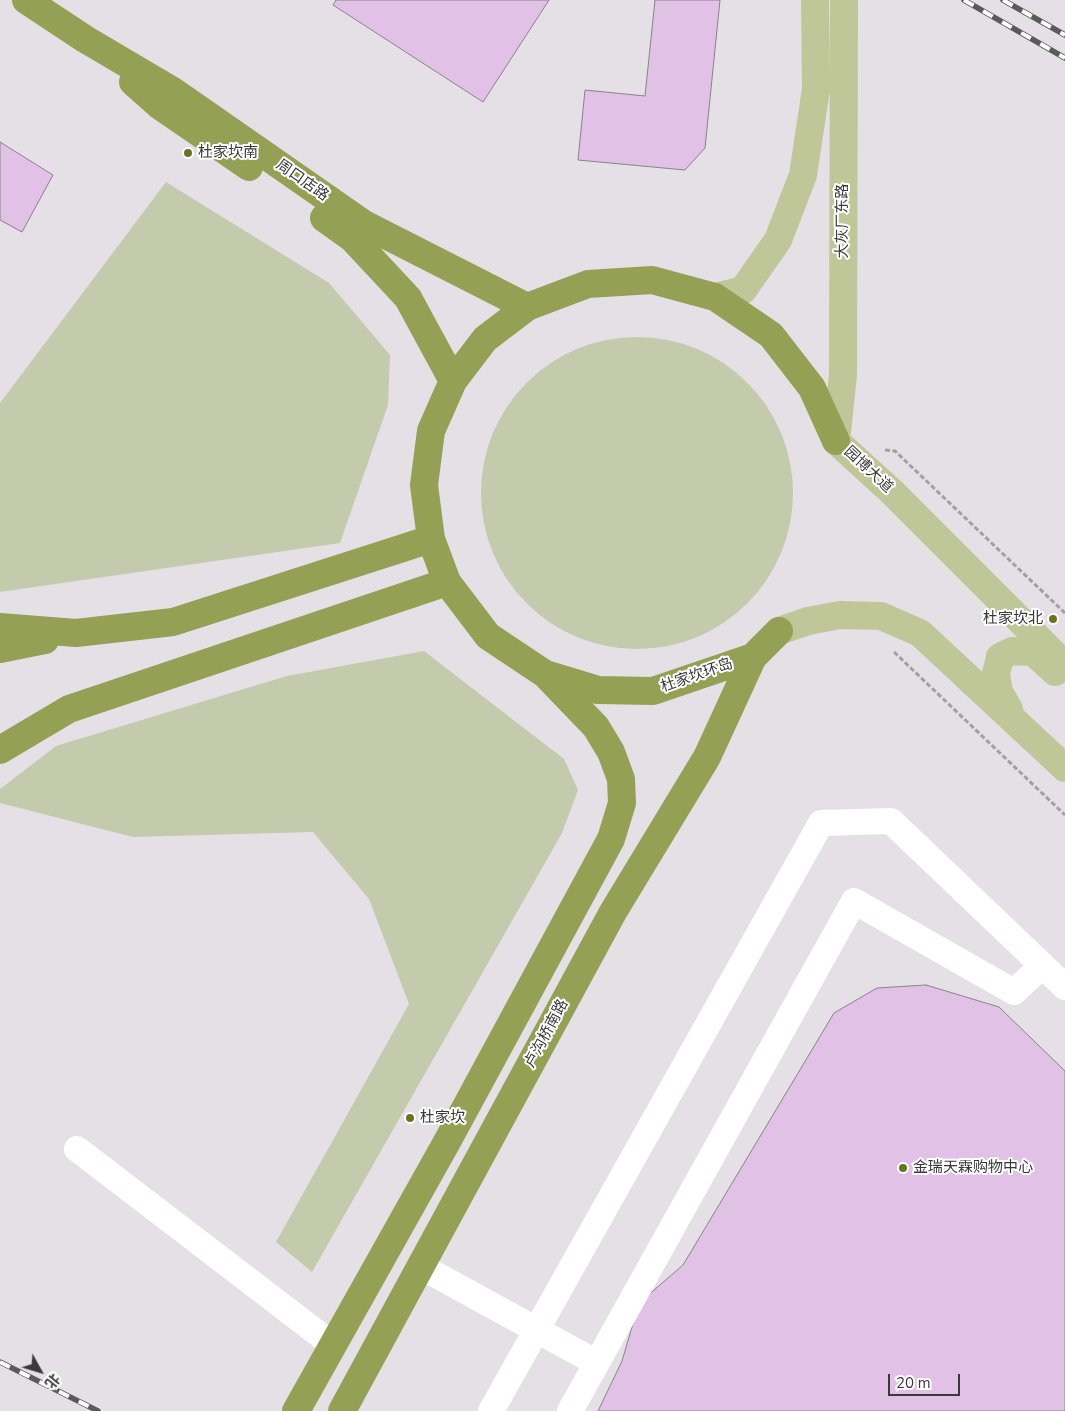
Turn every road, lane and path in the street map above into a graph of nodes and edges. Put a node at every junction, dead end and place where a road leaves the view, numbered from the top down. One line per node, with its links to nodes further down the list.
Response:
1 (26, 0): 4 (highway, 周口店路)
2 (815, 0): 5 (main road)
3 (844, 0): 8 (main road, 大灰厂东路)
4 (85, 40): 6 (highway, 周口店路); 7 (highway, 周口店路)
5 (715, 297): 6 (highway, 杜家坎环岛); 8 (highway, 杜家坎环岛)
6 (527, 307): 7 (highway, 杜家坎环岛)
7 (453, 381): 10 (highway, 杜家坎环岛)
8 (836, 441): 19 (main road, 园博大道)
9 (876, 448): 12 (path, 园博大道)
10 (431, 539): 11 (highway, 杜家坎环岛); 15 (highway)
11 (447, 582): 20 (highway, 杜家坎环岛); 23 (highway)
12 (1065, 613)
13 (0, 627): 15 (highway)
14 (779, 631): 18 (highway, 杜家坎环岛); 22 (main road)
15 (76, 633): 17 (highway)
16 (888, 646): 25 (path)
17 (0, 649)
18 (753, 657): 20 (highway, 杜家坎环岛); 29 (highway, 卢沟桥南路)
19 (1065, 665)
20 (545, 674): 31 (highway)
21 (1065, 682): 22 (main road)
22 (1016, 722): 24 (main road)
23 (0, 750)
24 (1065, 768)
25 (1065, 815)
26 (1042, 966): 27 (lane); 30 (lane); 32 (lane)
27 (1065, 987)
28 (77, 1149): 31 (lane)
29 (420, 1266): 30 (lane); 34 (highway, 卢沟桥南路)
30 (536, 1331): 32 (lane); 35 (lane)
31 (333, 1345): 33 (highway)
32 (597, 1363): 36 (lane)
33 (296, 1411)
34 (342, 1411)
35 (491, 1411)
36 (570, 1411)

